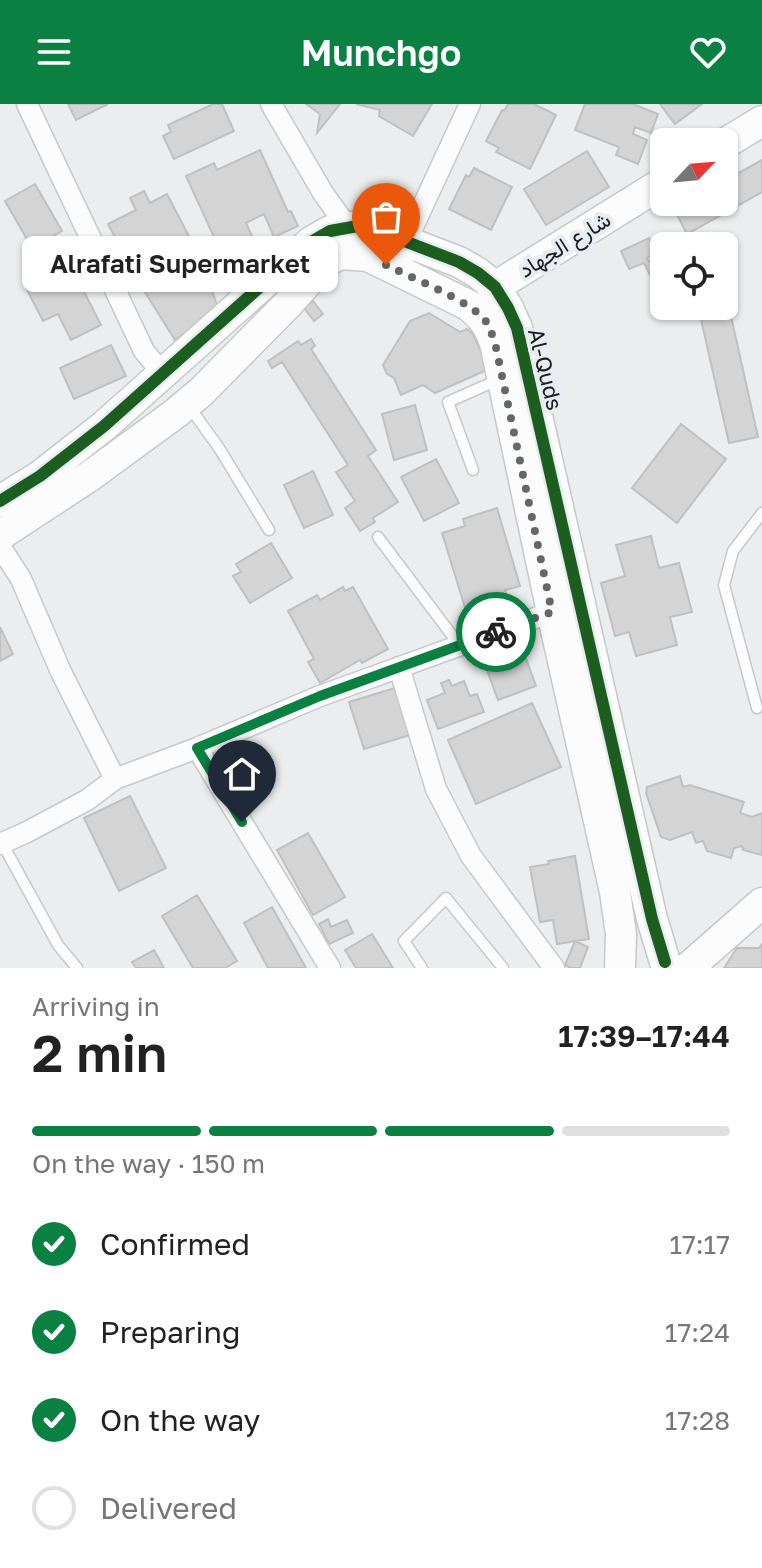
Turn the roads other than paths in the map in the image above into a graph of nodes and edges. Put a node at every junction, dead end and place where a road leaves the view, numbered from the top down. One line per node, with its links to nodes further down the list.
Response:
1 (27, 104): 12 (street)
2 (271, 104): 7 (street)
3 (470, 104): 8 (street)
4 (762, 121): 5 (street)
5 (738, 136)
6 (650, 191): 10 (street, شارع الجهاد)
7 (348, 228): 8 (street, Al-Quds); 12 (street, Al-Quds)
8 (406, 242): 9 (street); 10 (street, Al-Quds)
9 (404, 273): 11 (street); 14 (street)
10 (495, 287): 11 (street, شارع الجهاد); 30 (street, Al-Quds)
11 (486, 322): 13 (street, Al-Quds)
12 (163, 374): 16 (street, Al-Quds)
13 (502, 379): 15 (lane); 22 (street, Al-Quds)
14 (187, 404): 18 (lane); 19 (street)
15 (473, 470)
16 (0, 501)
17 (762, 513): 25 (lane)
18 (269, 530)
19 (0, 535)
20 (378, 537): 23 (lane)
21 (0, 546): 27 (street)
22 (552, 612): 23 (street); 36 (street, Al-Quds)
23 (460, 646): 24 (street)
24 (399, 667): 26 (street); 35 (street)
25 (757, 708)
26 (197, 748): 27 (street); 32 (street)
27 (115, 779): 28 (street)
28 (1, 843): 31 (lane)
29 (762, 903): 30 (street)
30 (677, 966): 36 (street)
31 (77, 968)
32 (330, 968)
33 (422, 968): 34 (lane)
34 (503, 968)
35 (554, 968)
36 (622, 968)

